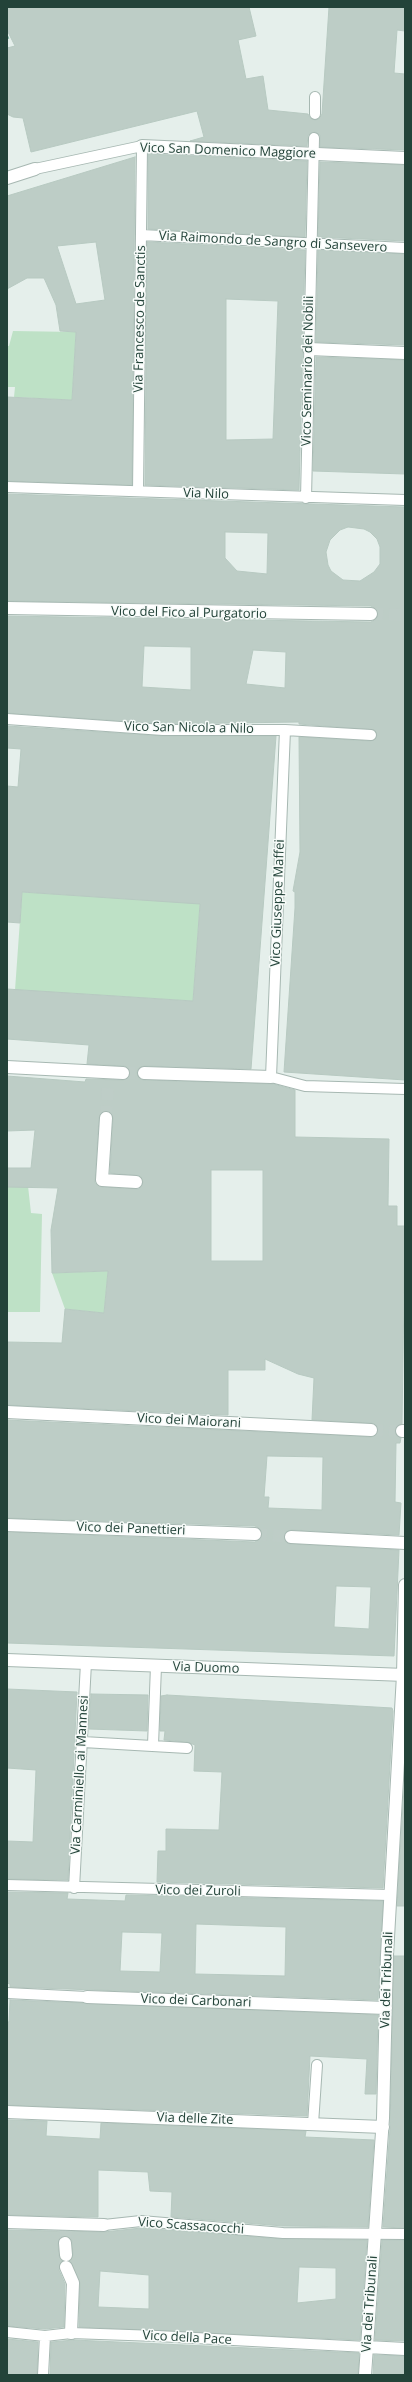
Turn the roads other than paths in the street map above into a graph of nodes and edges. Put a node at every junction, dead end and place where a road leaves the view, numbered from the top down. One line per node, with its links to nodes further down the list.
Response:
1 (315, 97): 2 (lane)
2 (315, 114)
3 (314, 138): 5 (lane, Vico Seminario dei Nobili)
4 (142, 146): 5 (street, Vico San Domenico Maggiore); 7 (lane, Vico San Domenico Maggiore); 9 (lane, Via Francesco de Sanctis)
5 (314, 153): 6 (street, Vico San Domenico Maggiore); 10 (lane, Vico Seminario dei Nobili)
6 (405, 158)
7 (35, 168): 8 (street, Vico San Domenico Maggiore)
8 (7, 178)
9 (141, 235): 10 (lane, Via Raimondo de Sangro di Sansevero); 15 (lane, Via Francesco de Sanctis)
10 (311, 244): 11 (lane, Via Raimondo de Sangro di Sansevero); 12 (lane, Vico Seminario dei Nobili)
11 (405, 248)
12 (308, 349): 13 (street); 16 (lane, Vico Seminario dei Nobili)
13 (405, 353)
14 (7, 487): 15 (lane, Via Nilo)
15 (138, 491): 16 (lane, Via Nilo)
16 (306, 498): 17 (lane, Via Nilo)
17 (405, 500)
18 (7, 608): 19 (street, Vico del Fico al Purgatorio)
19 (371, 614)
20 (7, 719): 21 (lane, Vico San Nicola a Nilo)
21 (285, 730): 22 (lane, Vico San Nicola a Nilo); 26 (lane, Vico Giuseppe Maffei)
22 (371, 735)
23 (7, 1067): 24 (street)
24 (123, 1072)
25 (144, 1073): 26 (street)
26 (271, 1077): 27 (lane)
27 (405, 1089)
28 (106, 1118): 29 (street)
29 (136, 1182)
30 (7, 1412): 31 (street, Vico dei Maiorani)
31 (372, 1430)
32 (7, 1525): 33 (street, Vico dei Panettieri)
33 (256, 1534)
34 (291, 1537): 35 (street)
35 (405, 1543)
36 (405, 1585): 40 (street, Via dei Tribunali)
37 (7, 1660): 38 (street, Via Duomo)
38 (86, 1663): 39 (street, Via Duomo); 41 (lane, Via Carminiello ai Mannesi)
39 (156, 1666): 40 (street, Via Duomo); 42 (lane)
40 (404, 1675): 46 (street, Via dei Tribunali)
41 (83, 1742): 42 (lane); 45 (lane, Via Carminiello ai Mannesi)
42 (153, 1745): 43 (lane)
43 (187, 1748)
44 (7, 1885): 45 (lane, Vico dei Zuroli)
45 (74, 1888): 46 (lane, Vico dei Zuroli)
46 (390, 1895): 49 (street, Via dei Tribunali)
47 (7, 1993): 48 (lane, Vico dei Carbonari)
48 (87, 1997): 49 (street, Vico dei Carbonari)
49 (386, 2008): 52 (street, Via dei Tribunali)
50 (317, 2065): 53 (lane)
51 (7, 2112): 53 (street, Via delle Zite)
52 (385, 2121): 53 (street, Via delle Zite); 56 (street, Via dei Tribunali)
53 (313, 2124)
54 (7, 2222): 55 (street, Vico Scassacocchi)
55 (104, 2225): 56 (lane, Vico Scassacocchi)
56 (375, 2232): 57 (lane, Vico Scassacocchi); 62 (street, Via dei Tribunali)
57 (405, 2234)
58 (65, 2243): 60 (street)
59 (7, 2332): 61 (lane, Vico della Pace)
60 (71, 2333): 61 (lane, Vico della Pace); 62 (lane, Vico della Pace)
61 (45, 2336): 64 (lane)
62 (367, 2347): 63 (street); 65 (street, Via dei Tribunali)
63 (405, 2348)
64 (43, 2375)
65 (365, 2375)

